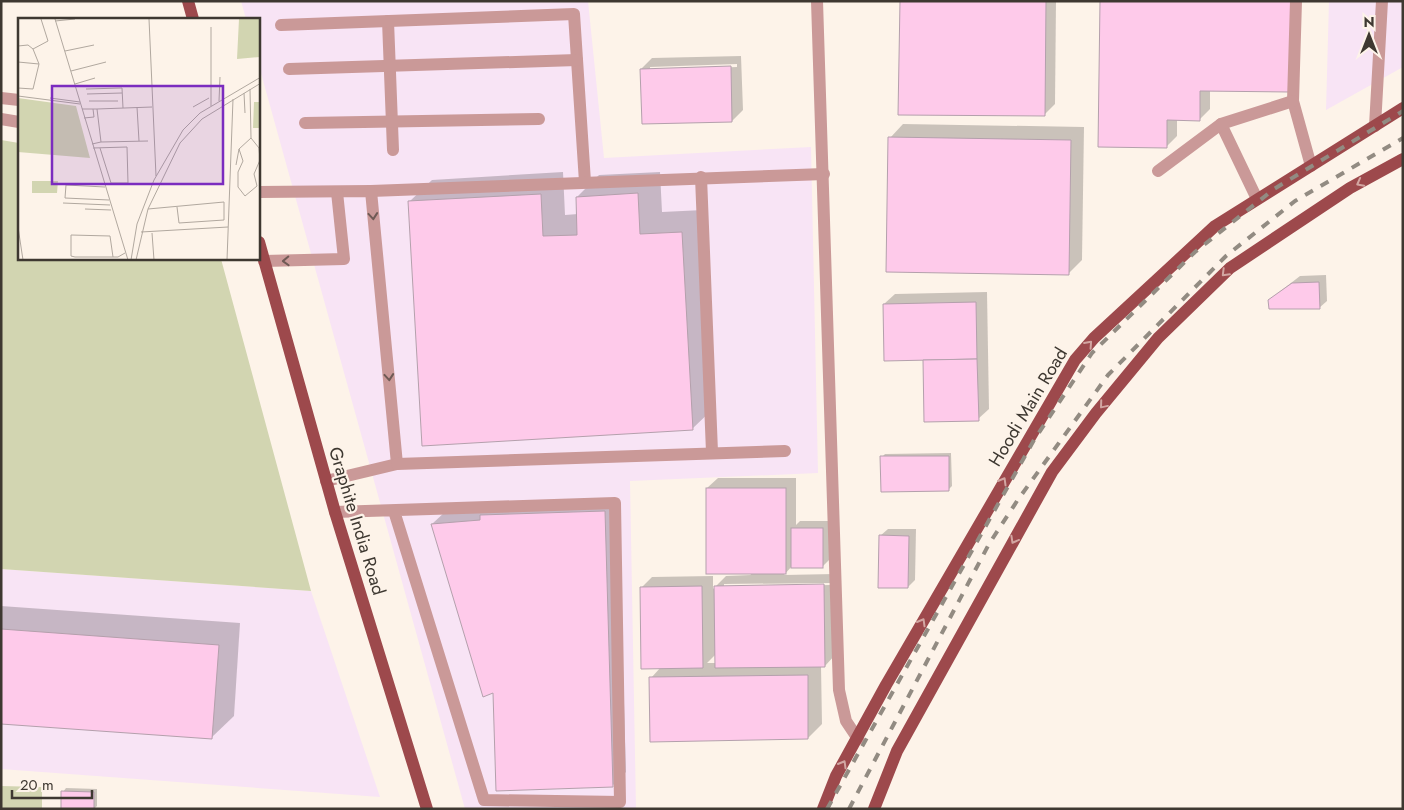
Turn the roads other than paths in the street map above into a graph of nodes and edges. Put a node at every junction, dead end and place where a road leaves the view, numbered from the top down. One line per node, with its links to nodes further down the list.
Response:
1 (188, 1): 5 (main road)
2 (818, 1): 26 (street)
3 (1296, 1): 13 (street)
4 (1382, 1): 21 (street)
5 (193, 18)
6 (388, 21): 7 (street); 8 (street); 9 (street)
7 (281, 25)
8 (577, 60): 9 (street); 28 (street)
9 (390, 66): 10 (street); 17 (street)
10 (289, 69)
11 (1, 98): 12 (street)
12 (18, 100)
13 (1294, 101): 20 (street); 24 (street)
14 (1403, 108): 21 (main road, Hoodi Main Road)
15 (1, 119): 18 (street)
16 (539, 119): 17 (street)
17 (392, 121): 19 (street); 22 (street)
18 (18, 122)
19 (305, 123)
20 (1221, 124): 25 (street); 32 (street)
21 (1375, 126): 24 (main road, Hoodi Main Road)
22 (393, 150)
23 (1403, 159): 44 (main road, one-way to 44)
24 (1311, 166): 32 (main road, Hoodi Main Road)
25 (1158, 171)
26 (824, 174): 27 (street); 41 (street)
27 (701, 177): 28 (street); 36 (street)
28 (585, 182): 29 (street)
29 (371, 191): 31 (street); 37 (street, one-way to 37)
30 (260, 192): 31 (street)
31 (337, 192): 34 (street, one-way to 34)
32 (1257, 199): 41 (main road, Hoodi Main Road, one-way to 32)
33 (260, 246): 34 (main road, Graphite India Road)
34 (264, 261): 38 (main road, Graphite India Road)
35 (785, 451): 36 (street)
36 (712, 452): 37 (street)
37 (397, 464): 38 (street)
38 (326, 481): 40 (main road, Graphite India Road)
39 (394, 511): 39 (street); 40 (street)
40 (335, 512): 42 (main road, Graphite India Road)
41 (858, 738): 43 (main road, Hoodi Main Road, one-way to 41)
42 (427, 809)
43 (824, 809)
44 (874, 809)

